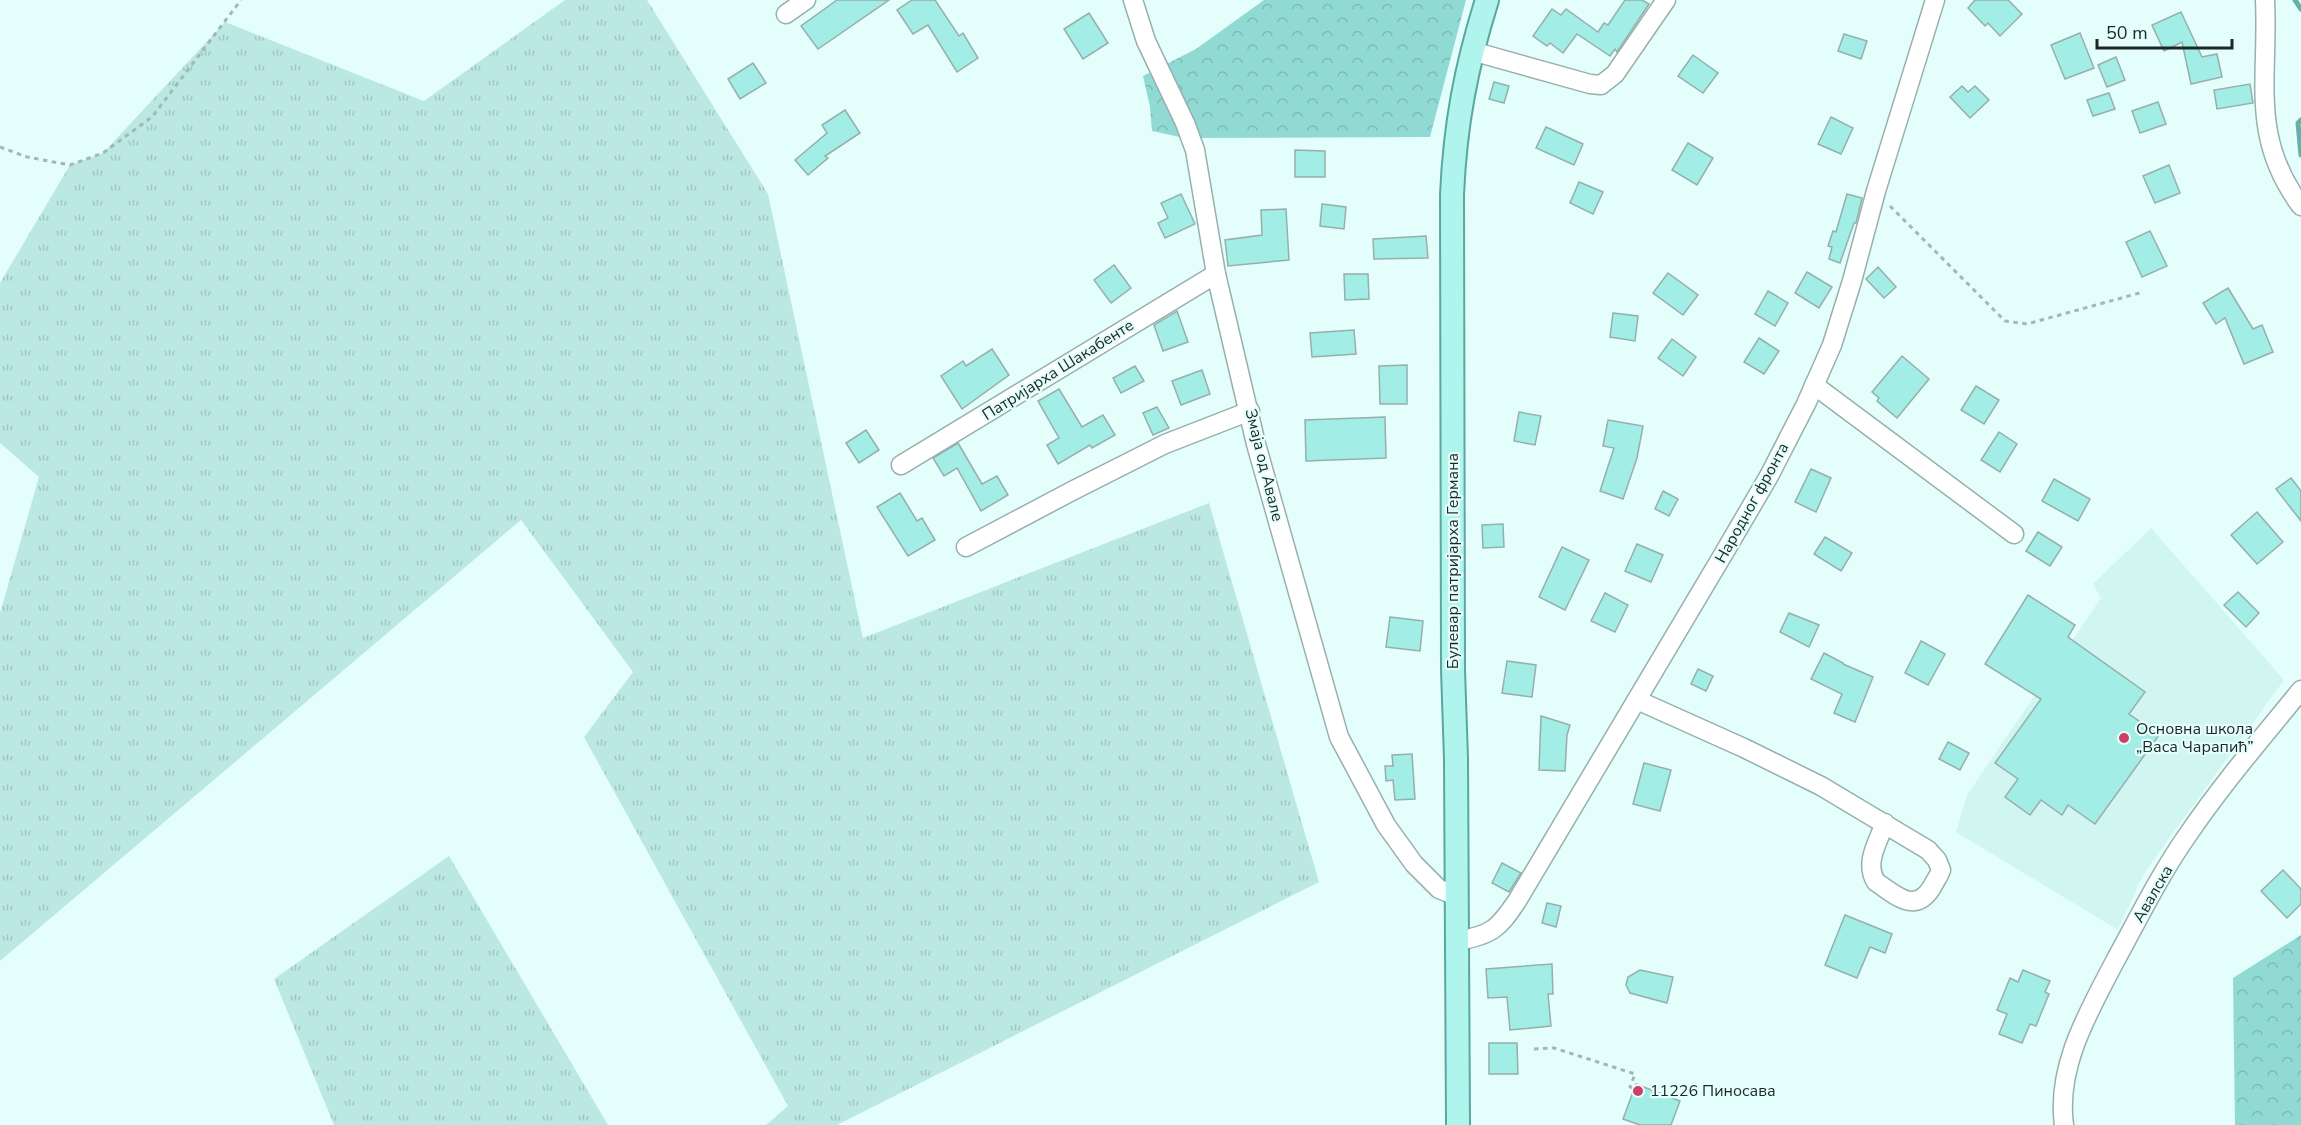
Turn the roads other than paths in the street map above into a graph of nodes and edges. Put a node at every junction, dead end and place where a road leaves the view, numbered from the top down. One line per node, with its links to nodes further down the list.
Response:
1 (806, 0): 7 (street)
2 (1133, 0): 10 (street, Змаја од Авале)
3 (1487, 0): 8 (main road, Булевар патријарха Германа)
4 (1666, 0): 8 (street)
5 (1935, 0): 11 (street, Народног фронта)
6 (2265, 0): 9 (street)
7 (786, 14)
8 (1472, 51): 19 (main road, Булевар патријарха Германа)
9 (2301, 206)
10 (1216, 274): 12 (street, Змаја од Авале); 13 (street, Патријарха Шакабенте)
11 (1814, 385): 14 (street); 17 (street, Народног фронта)
12 (1250, 411): 15 (street); 19 (street, Змаја од Авале)
13 (901, 465)
14 (2014, 534)
15 (966, 547)
16 (2301, 690): 22 (street, Авалска)
17 (1636, 700): 18 (street); 20 (street, Народног фронта)
18 (1885, 823)
19 (1457, 896): 20 (main road, Булевар патријарха Германа)
20 (1457, 941): 21 (main road, Булевар патријарха Германа)
21 (1458, 1125)
22 (2064, 1125)

